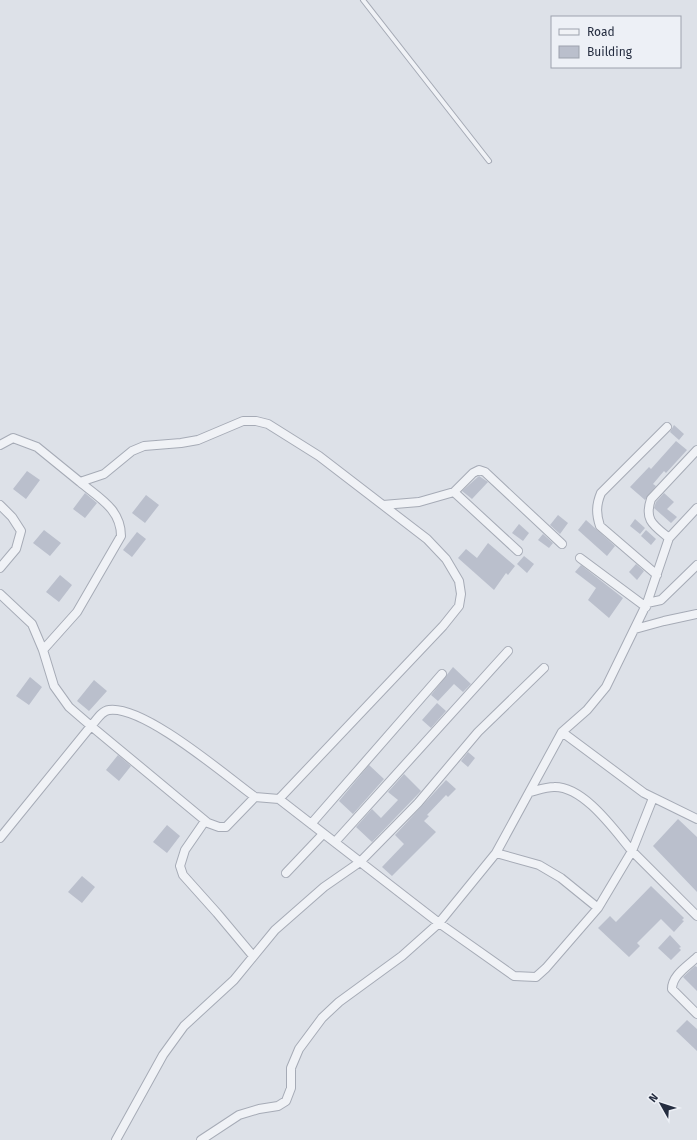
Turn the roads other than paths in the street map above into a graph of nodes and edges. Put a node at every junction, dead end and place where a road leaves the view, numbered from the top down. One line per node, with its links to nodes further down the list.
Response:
1 (363, 0): 2 (lane)
2 (489, 161)
3 (666, 427): 17 (street)
4 (0, 445): 6 (street)
5 (697, 450): 11 (street)
6 (80, 482): 9 (street); 22 (street)
7 (454, 492): 9 (street); 12 (street); 13 (street)
8 (0, 505): 16 (street)
9 (383, 505): 31 (street)
10 (697, 508): 11 (street)
11 (669, 538): 17 (street)
12 (562, 544)
13 (518, 551)
14 (580, 558): 19 (street)
15 (697, 565): 19 (street)
16 (0, 568)
17 (657, 575): 19 (street)
18 (0, 594): 22 (street)
19 (647, 605): 21 (street)
20 (697, 614): 21 (street)
21 (635, 629): 27 (street)
22 (43, 650): 26 (street)
23 (508, 651): 37 (street)
24 (544, 668): 40 (street)
25 (442, 674): 34 (street)
26 (91, 726): 29 (street); 33 (street); 36 (street)
27 (562, 732): 28 (street); 30 (street)
28 (530, 792): 38 (street); 39 (street)
29 (255, 797): 31 (street); 33 (street)
30 (653, 798): 32 (street); 38 (street)
31 (279, 799): 34 (street)
32 (697, 819)
33 (206, 821): 45 (street)
34 (311, 824): 35 (street)
35 (323, 834): 37 (street); 41 (street)
36 (0, 838)
37 (335, 842): 40 (street)
38 (632, 851): 42 (street); 43 (street)
39 (496, 853): 42 (street); 44 (street)
40 (360, 862): 44 (street); 45 (street)
41 (286, 872)
42 (598, 908): 44 (street)
43 (697, 916)
44 (439, 923): 49 (street)
45 (253, 956): 48 (street)
46 (697, 957): 47 (street)
47 (697, 1014)
48 (116, 1140)
49 (201, 1140)

